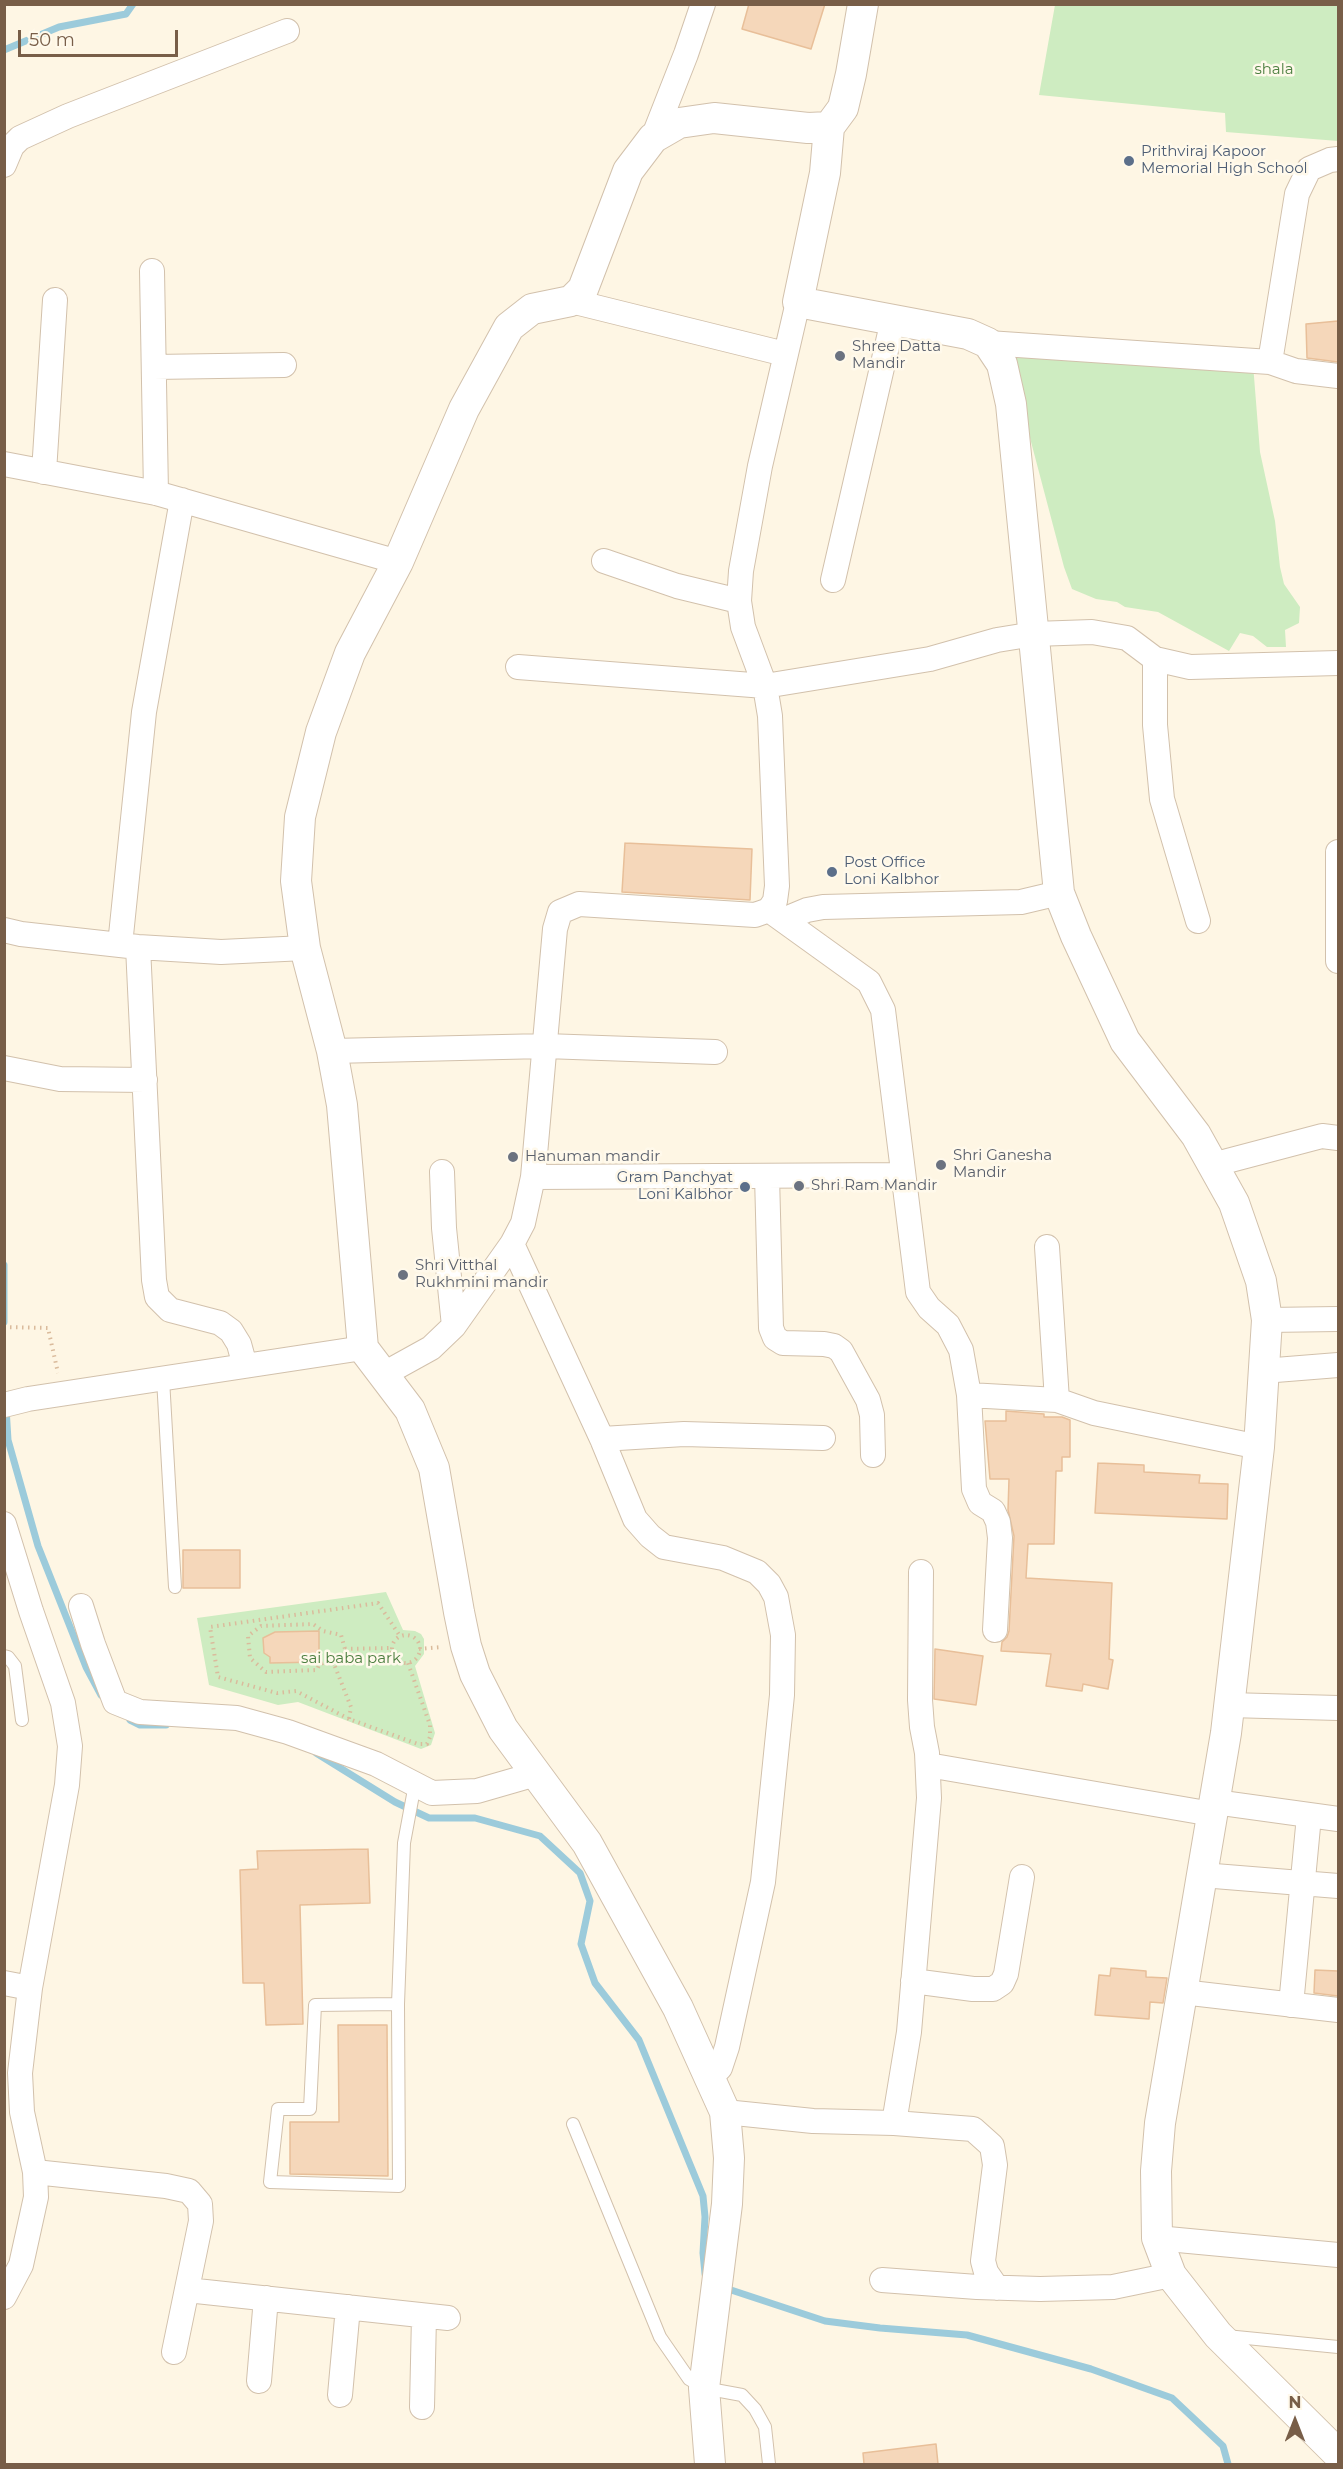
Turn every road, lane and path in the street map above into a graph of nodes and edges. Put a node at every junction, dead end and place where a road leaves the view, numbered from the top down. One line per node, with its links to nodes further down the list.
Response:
1 (703, 4): 5 (street)
2 (863, 4): 4 (street)
3 (287, 31): 7 (street)
4 (829, 127): 5 (street); 11 (street)
5 (653, 138): 10 (street)
6 (1338, 159): 15 (street)
7 (4, 165)
8 (152, 271): 17 (street)
9 (55, 300): 20 (street)
10 (571, 301): 14 (street); 24 (street)
11 (798, 302): 12 (street); 14 (street)
12 (893, 320): 13 (street); 25 (street)
13 (988, 343): 15 (street); 27 (street)
14 (785, 354): 26 (street)
15 (1270, 362): 18 (street)
16 (284, 365): 17 (street)
17 (154, 367): 21 (street)
18 (1338, 376)
19 (4, 464): 20 (street)
20 (44, 472): 21 (street)
21 (156, 493): 22 (street)
22 (182, 500): 24 (street); 37 (street)
23 (604, 561): 26 (street)
24 (398, 562): 38 (street)
25 (833, 580)
26 (740, 601): 31 (street)
27 (1034, 634): 28 (street); 31 (street); 33 (street)
28 (1155, 659): 29 (street); 35 (street)
29 (1338, 663)
30 (518, 667): 31 (street)
31 (765, 686): 34 (street)
32 (1338, 852): 39 (street)
33 (1059, 893): 34 (street); 46 (street)
34 (776, 915): 40 (street); 48 (street)
35 (1198, 921)
36 (4, 930): 37 (street)
37 (129, 946): 38 (street); 44 (street)
38 (305, 948): 41 (street)
39 (1338, 961)
40 (545, 1046): 41 (street); 42 (street); 50 (street)
41 (332, 1051): 57 (street)
42 (715, 1052)
43 (4, 1068): 44 (street)
44 (145, 1080): 59 (street)
45 (1338, 1138): 46 (street)
46 (1212, 1165): 54 (street)
47 (442, 1172): 55 (street)
48 (903, 1175): 49 (street); 64 (street)
49 (767, 1176): 50 (street); 70 (street)
50 (533, 1177): 51 (street)
51 (512, 1244): 55 (street); 68 (street)
52 (1047, 1247): 65 (street)
53 (1338, 1319): 54 (street)
54 (1268, 1320): 60 (street)
55 (454, 1326): 61 (street)
56 (4, 1327): 63 (path)
57 (363, 1348): 59 (street); 61 (street)
58 (1338, 1365): 60 (street)
59 (245, 1366): 62 (street)
60 (1263, 1371): 69 (street)
61 (384, 1374): 87 (street)
62 (163, 1379): 63 (street); 73 (lane)
63 (62, 1394): 66 (street)
64 (969, 1395): 65 (street); 75 (street)
65 (1057, 1400): 69 (street)
66 (4, 1405)
67 (823, 1438): 68 (street)
68 (602, 1439): 104 (street)
69 (1259, 1448): 82 (street)
70 (873, 1455)
71 (4, 1524): 98 (street)
72 (921, 1572): 86 (street)
73 (175, 1587)
74 (81, 1606): 88 (street)
75 (995, 1630)
76 (400, 1636): 77 (path); 80 (path); 84 (path)
77 (392, 1648): 78 (path); 80 (path)
78 (345, 1649): 81 (path); 81 (path)
79 (4, 1656): 85 (lane)
80 (408, 1663): 84 (path)
81 (334, 1664): 84 (path)
82 (1229, 1705): 83 (street); 89 (street)
83 (1338, 1708)
84 (349, 1719)
85 (22, 1720)
86 (928, 1765): 89 (street); 96 (street)
87 (536, 1774): 88 (street); 104 (street)
88 (414, 1790): 100 (lane)
89 (1214, 1808): 90 (street); 92 (street)
90 (1308, 1816): 91 (street); 94 (street)
91 (1338, 1819)
92 (1202, 1875): 94 (street); 99 (street)
93 (1022, 1877): 96 (street)
94 (1300, 1884): 95 (street); 101 (street)
95 (1338, 1886)
96 (913, 1981): 106 (street)
97 (4, 1983): 98 (street)
98 (30, 1988): 103 (street)
99 (1182, 1992): 101 (street); 109 (street)
100 (398, 2004): 100 (lane)
101 (1291, 2005): 102 (street)
102 (1338, 2010)
103 (12, 2071): 108 (street)
104 (708, 2079): 105 (street)
105 (725, 2112): 106 (street); 124 (street)
106 (894, 2123): 113 (street)
107 (573, 2124): 124 (lane)
108 (35, 2172): 114 (street); 115 (street)
109 (1157, 2238): 110 (street); 111 (street)
110 (1338, 2255)
111 (1171, 2275): 113 (street); 120 (street)
112 (882, 2280): 113 (street)
113 (997, 2288)
114 (187, 2290): 116 (street); 122 (street)
115 (4, 2297)
116 (266, 2298): 117 (street); 123 (street)
117 (348, 2307): 118 (street); 125 (street)
118 (424, 2316): 119 (street); 126 (street)
119 (448, 2318)
120 (1218, 2335): 121 (lane); 127 (street)
121 (1338, 2347)
122 (174, 2352)
123 (259, 2381)
124 (704, 2388): 128 (street); 129 (lane)
125 (340, 2395)
126 (423, 2407)
127 (1338, 2454)
128 (710, 2464)
129 (769, 2464)

